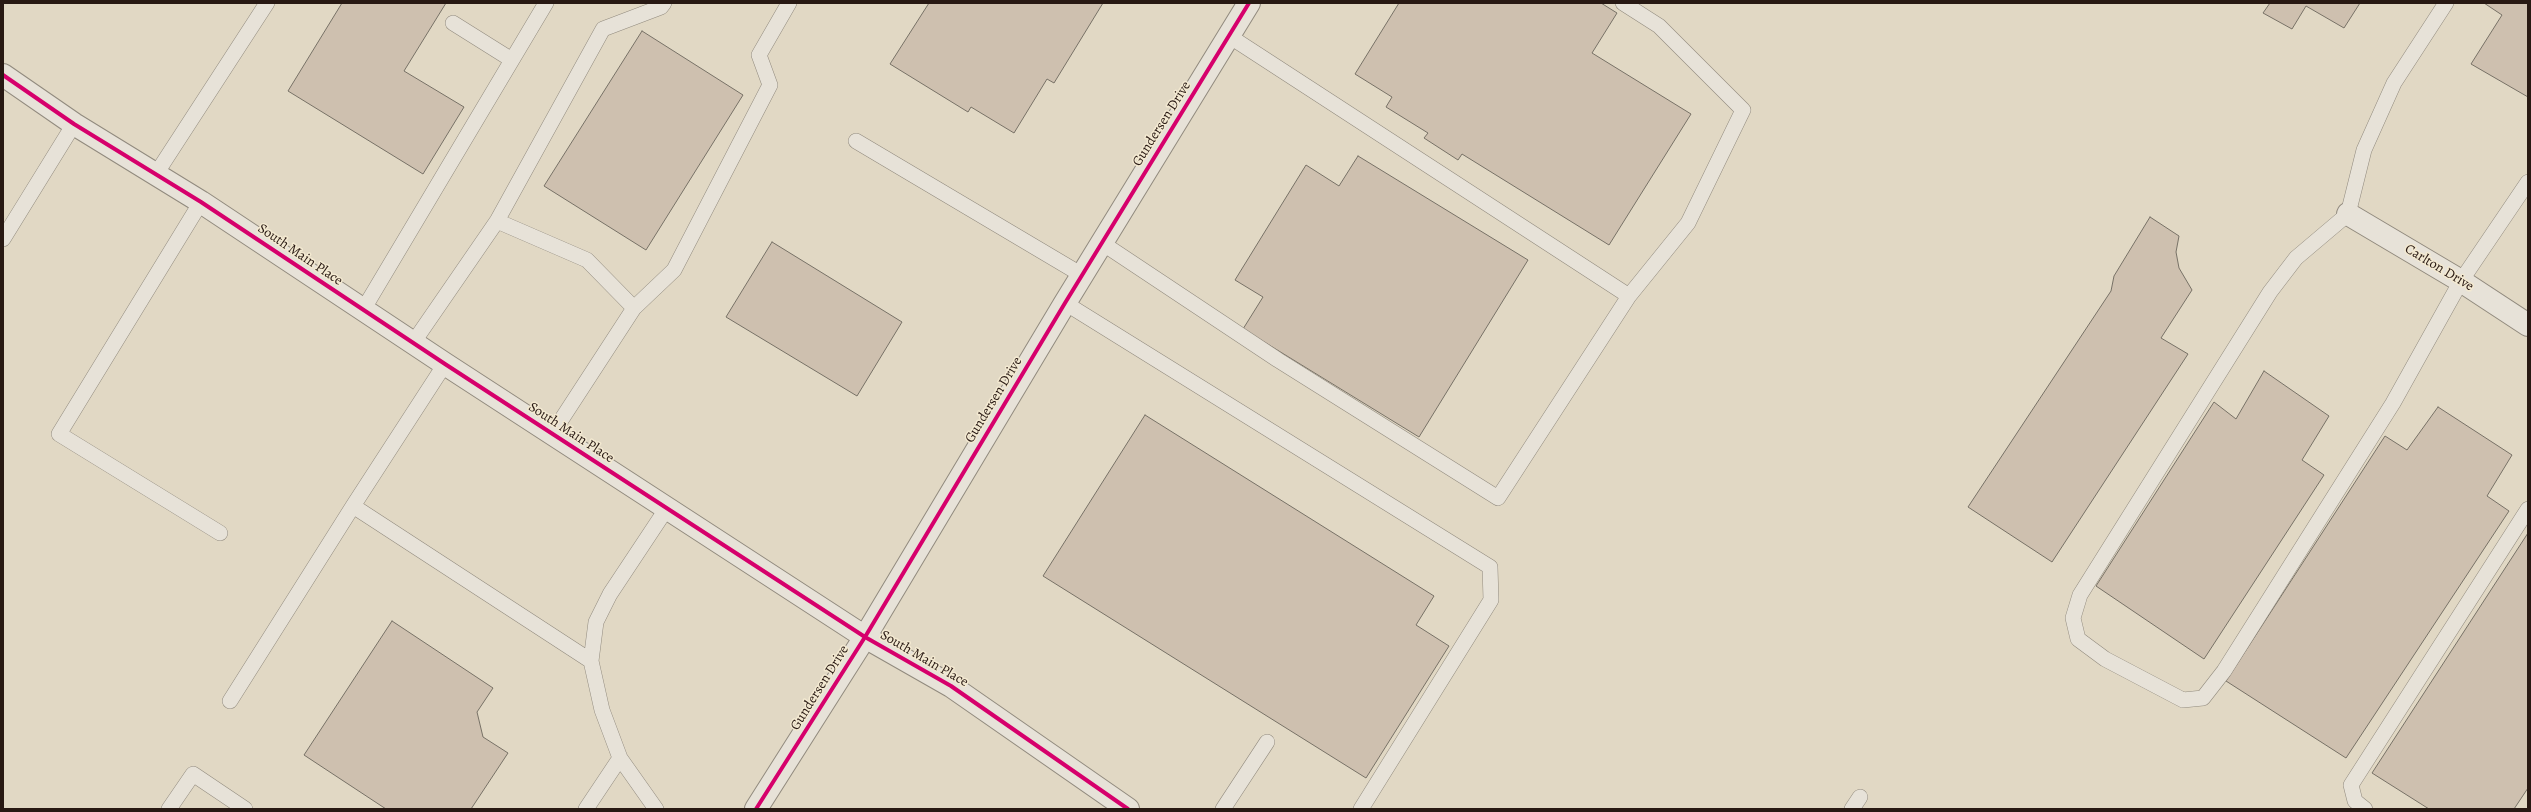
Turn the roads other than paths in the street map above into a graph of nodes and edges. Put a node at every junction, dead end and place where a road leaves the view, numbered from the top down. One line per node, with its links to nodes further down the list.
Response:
1 (267, 3): 14 (lane)
2 (546, 3): 10 (lane)
3 (664, 3): 18 (lane)
4 (789, 3): 25 (lane)
5 (1249, 3): 9 (street, Gundersen Drive)
6 (1623, 3): 23 (lane)
7 (2446, 3): 17 (lane)
8 (453, 24): 10 (lane)
9 (1229, 36): 20 (street, Gundersen Drive); 23 (lane)
10 (512, 60): 26 (lane)
11 (3, 75): 12 (street, South Main Place)
12 (74, 124): 14 (street, South Main Place); 19 (lane)
13 (856, 141): 21 (lane)
14 (156, 174): 16 (street, South Main Place)
15 (2528, 182): 22 (lane)
16 (201, 202): 26 (street, South Main Place); 34 (lane)
17 (2348, 214): 22 (street, Carlton Drive); 22 (lane)
18 (497, 221): 25 (lane); 28 (lane)
19 (3, 239)
20 (1102, 243): 21 (street, Gundersen Drive); 23 (lane)
21 (1082, 275): 24 (street, Gundersen Drive)
22 (2461, 281): 27 (street, Carlton Drive)
23 (1629, 296)
24 (1065, 303): 35 (street, Gundersen Drive); 47 (lane)
25 (634, 308): 30 (lane)
26 (362, 310): 28 (street, South Main Place)
27 (2528, 325)
28 (413, 343): 29 (street, South Main Place)
29 (445, 364): 30 (street, South Main Place); 31 (lane)
30 (552, 434): 32 (street, South Main Place)
31 (353, 506): 36 (lane); 37 (lane)
32 (667, 508): 35 (street, South Main Place); 36 (lane)
33 (2528, 509): 48 (lane)
34 (220, 533)
35 (865, 637): 44 (street, Gundersen Drive); 45 (street, South Main Place)
36 (591, 661): 39 (lane)
37 (230, 701)
38 (1267, 742): 46 (lane)
39 (620, 758): 42 (lane); 43 (lane)
40 (169, 809): 41 (lane)
41 (245, 809)
42 (586, 809)
43 (656, 809)
44 (756, 809)
45 (1128, 809)
46 (1223, 809)
47 (1361, 809)
48 (2365, 809)

